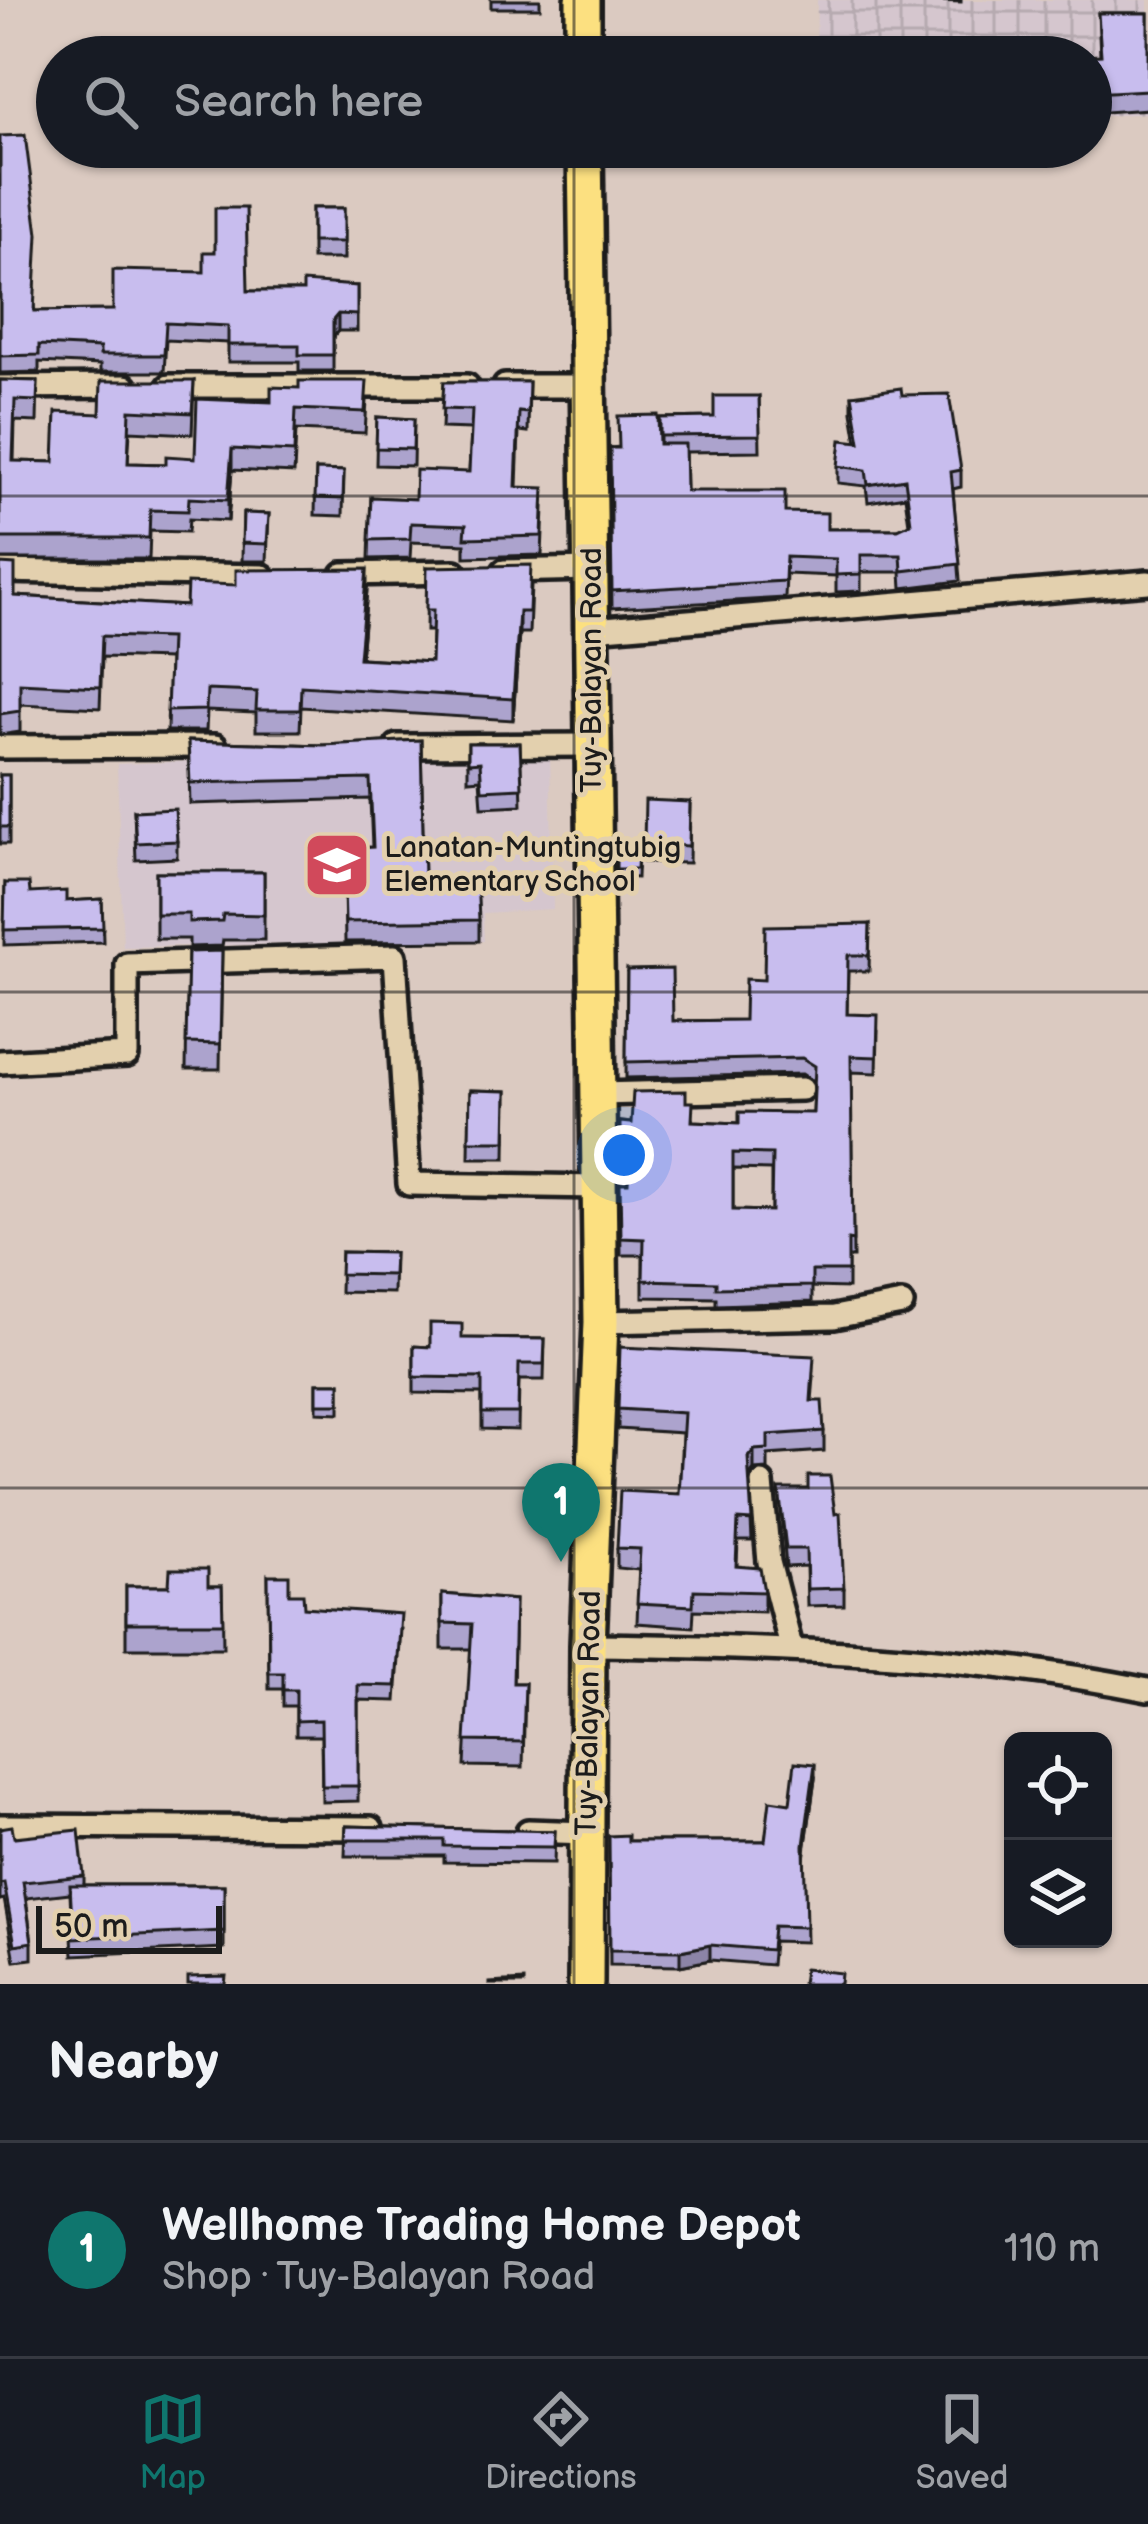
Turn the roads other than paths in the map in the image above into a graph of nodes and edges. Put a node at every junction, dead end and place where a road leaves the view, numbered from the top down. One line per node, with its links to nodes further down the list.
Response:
1 (583, 0): 2 (main road)
2 (583, 36)
3 (585, 168): 4 (main road, Tuy-Balayan Road)
4 (589, 386): 5 (street); 6 (main road, Tuy-Balayan Road)
5 (0, 387)
6 (592, 569): 7 (street); 9 (main road, Tuy-Balayan Road)
7 (0, 571)
8 (1148, 582): 9 (street)
9 (593, 629): 10 (main road, Tuy-Balayan Road)
10 (593, 745): 12 (street); 16 (main road, Tuy-Balayan Road)
11 (237, 746): 13 (street)
12 (379, 746)
13 (0, 747)
14 (0, 1061): 17 (street)
15 (802, 1089): 16 (street)
16 (599, 1094): 17 (main road, Tuy-Balayan Road)
17 (599, 1187): 19 (main road, Tuy-Balayan Road)
18 (902, 1304): 19 (street)
19 (601, 1322): 21 (main road, Tuy-Balayan Road)
20 (762, 1483): 22 (street)
21 (588, 1645): 22 (street); 27 (main road, Tuy-Balayan Road)
22 (790, 1647): 23 (street)
23 (1148, 1690)
24 (0, 1826): 25 (street)
25 (398, 1828)
26 (493, 1831): 27 (street)
27 (587, 1833): 28 (main road, Tuy-Balayan Road)
28 (586, 1984)

